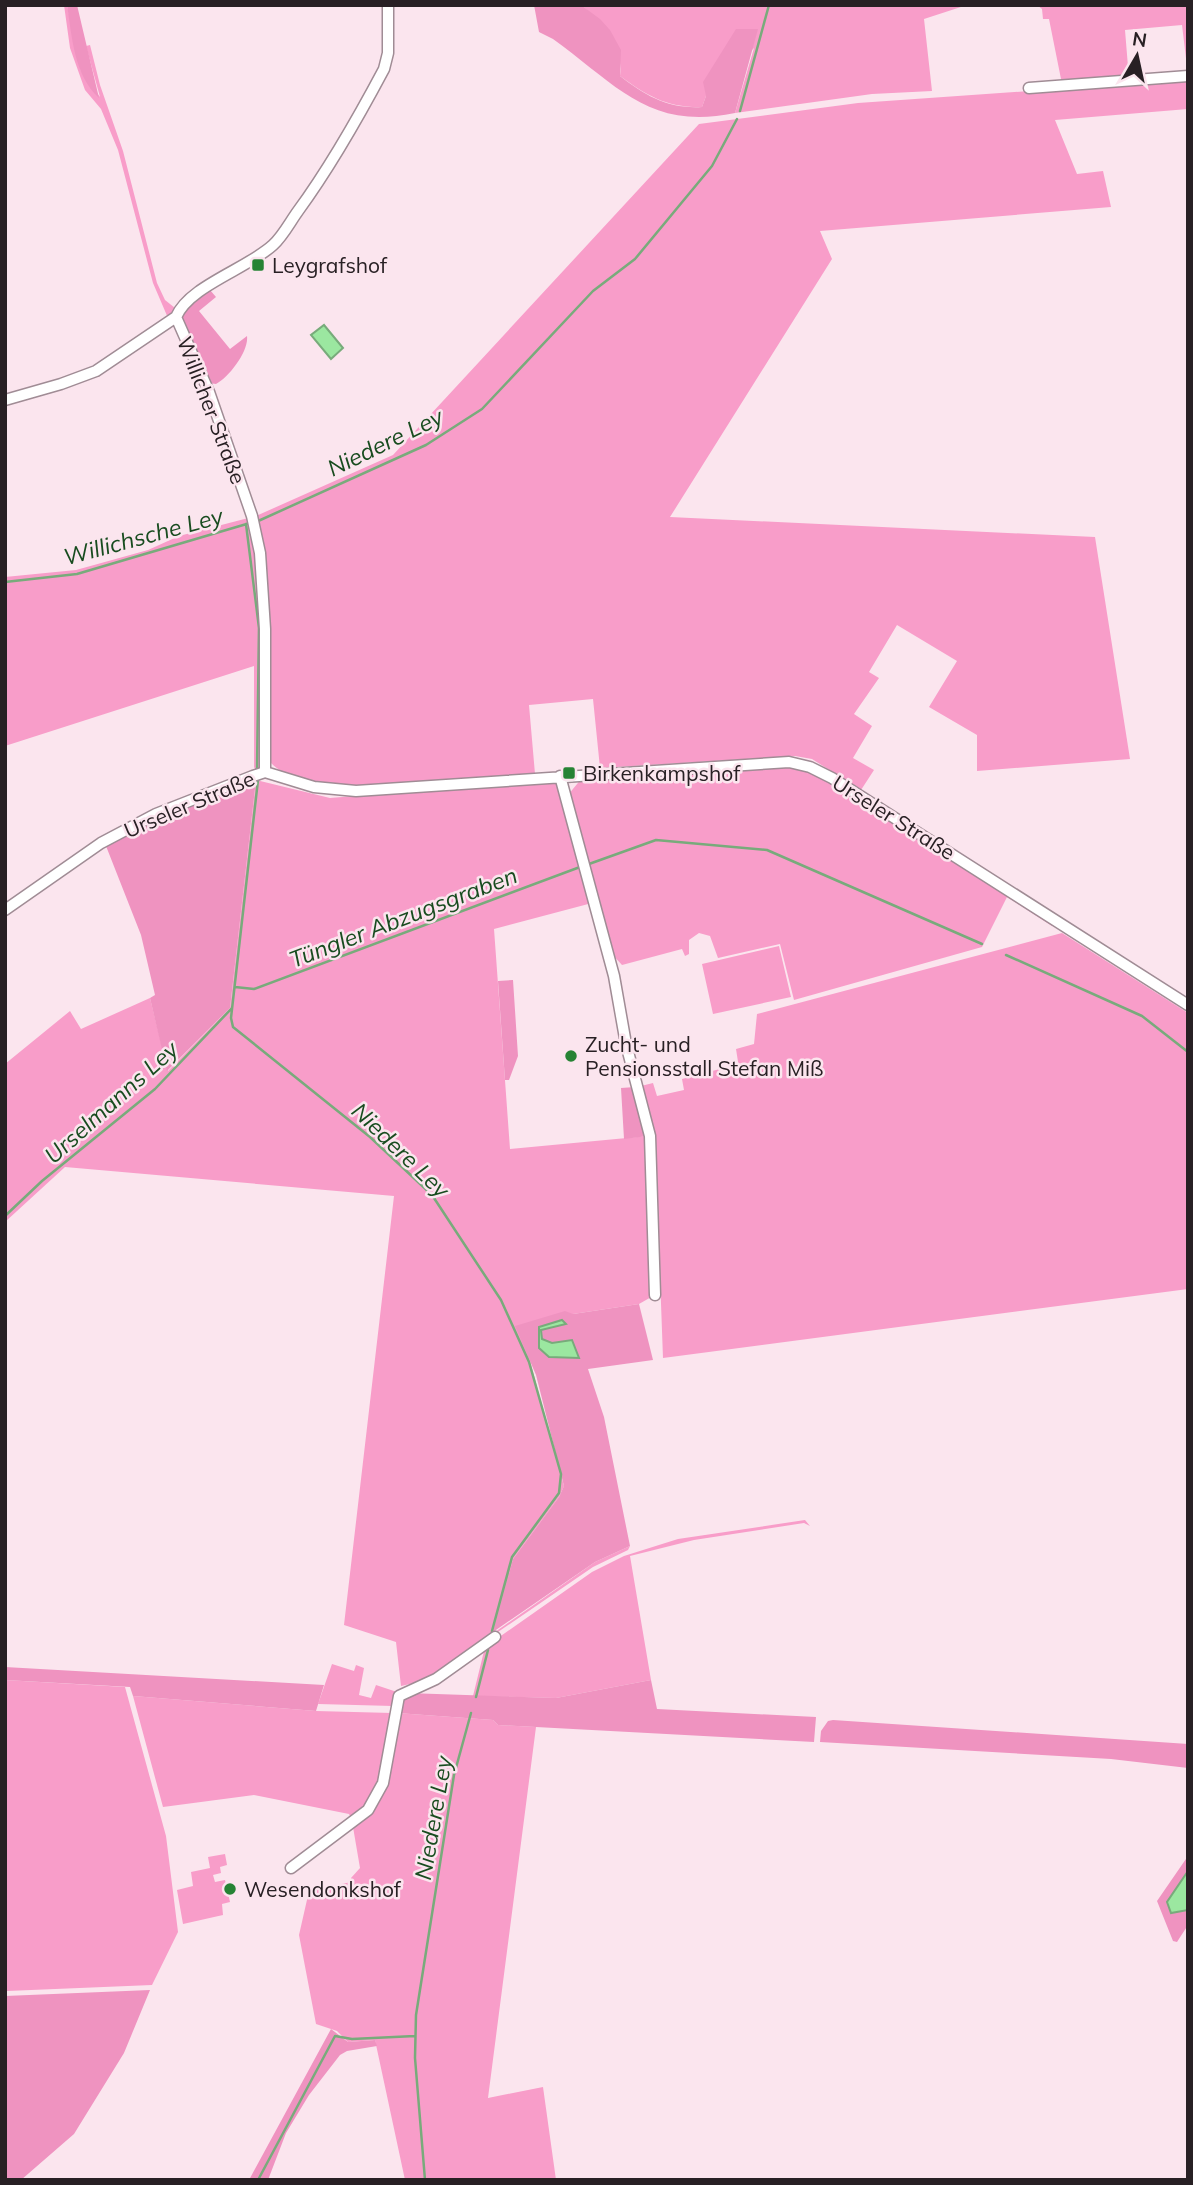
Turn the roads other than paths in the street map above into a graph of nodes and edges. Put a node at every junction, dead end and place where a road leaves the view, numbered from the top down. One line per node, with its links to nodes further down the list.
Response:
1 (388, 5): 4 (street, Willicher Straße)
2 (1188, 76): 3 (street)
3 (1029, 88)
4 (176, 317): 5 (street); 6 (street, Willicher Straße)
5 (5, 400)
6 (265, 772): 7 (street, Urseler Straße); 8 (street, Urseler Straße)
7 (560, 776): 9 (street, Urseler Straße); 10 (street)
8 (5, 910)
9 (1188, 1005)
10 (655, 1295)
11 (495, 1637): 12 (street)
12 (291, 1868)

